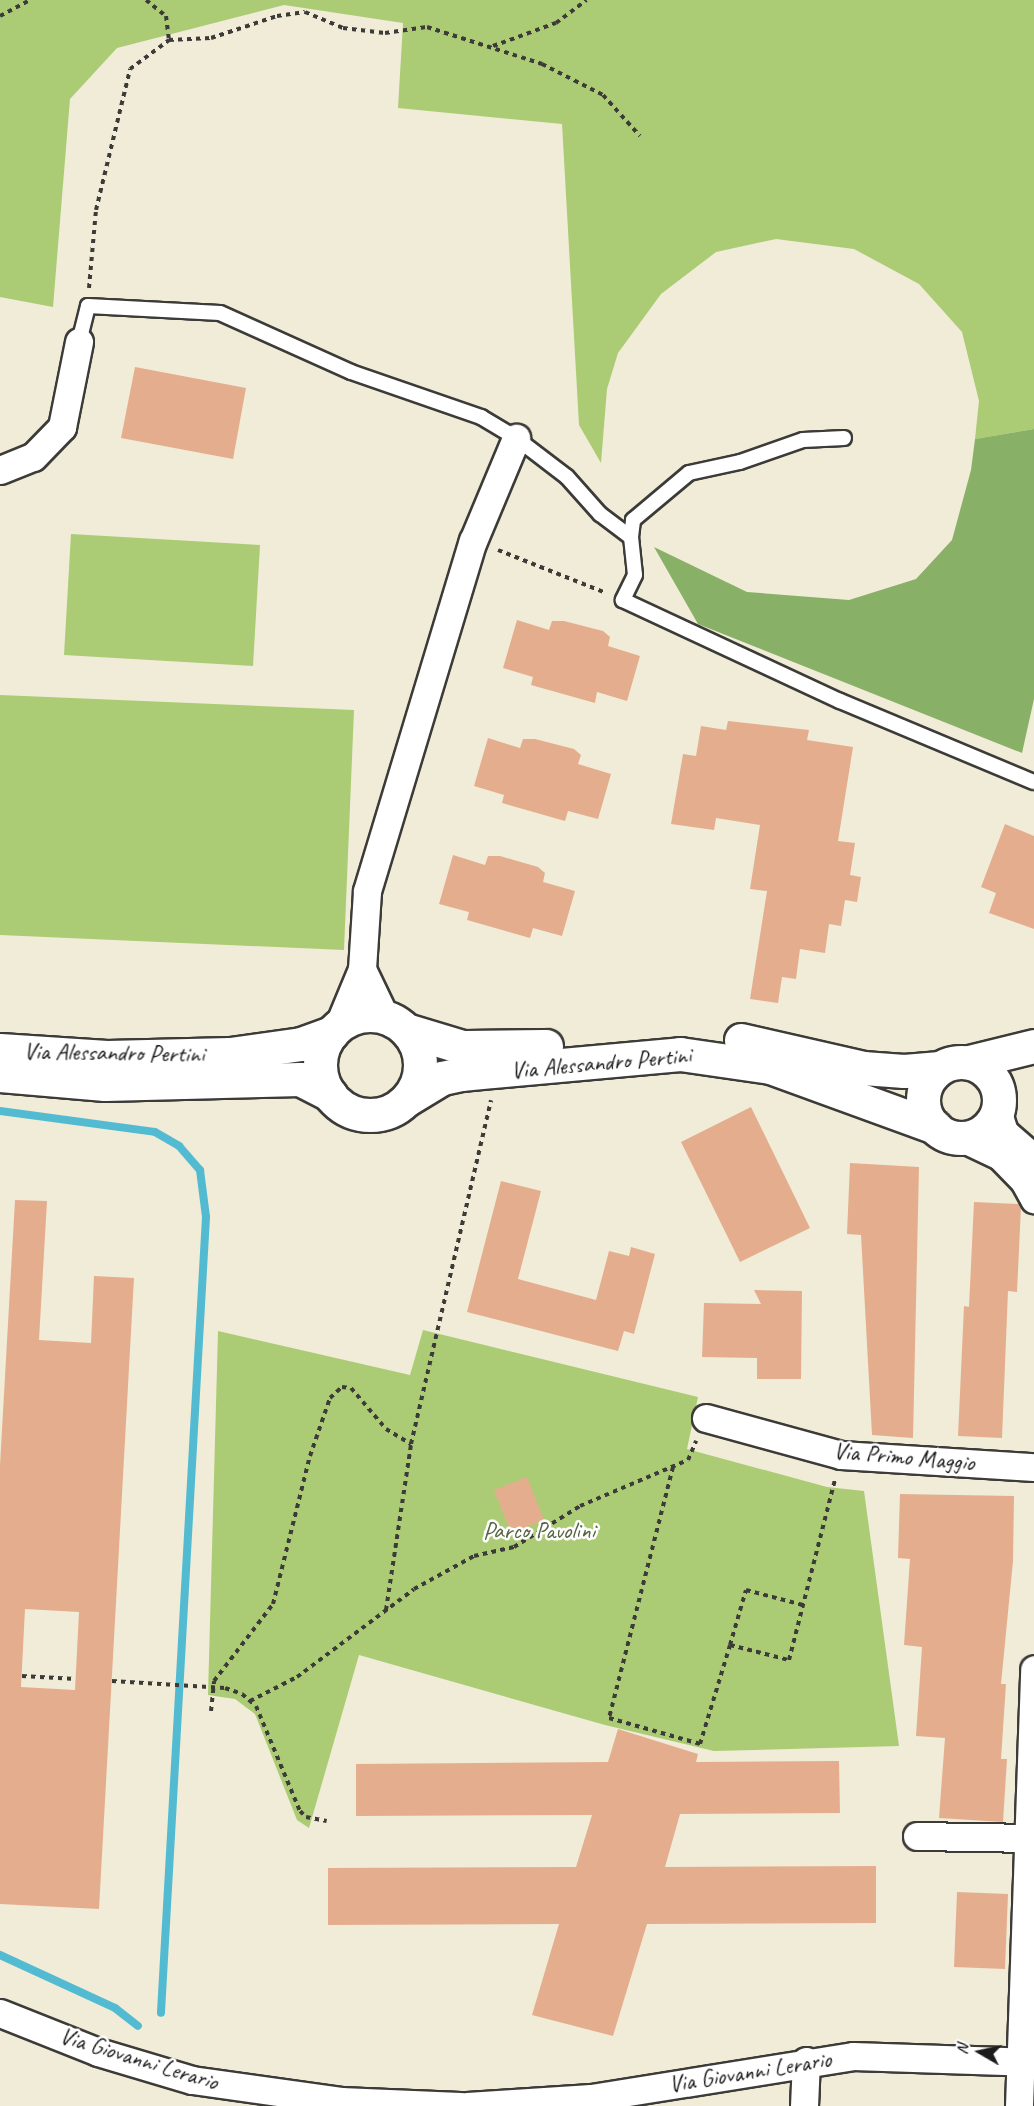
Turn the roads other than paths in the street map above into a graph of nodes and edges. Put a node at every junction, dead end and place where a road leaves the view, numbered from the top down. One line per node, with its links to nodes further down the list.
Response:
1 (79, 342): 2 (lane); 4 (street)
2 (516, 438): 5 (lane); 7 (street)
3 (844, 438): 5 (lane)
4 (0, 470)
5 (631, 537): 6 (lane)
6 (1034, 782)
7 (362, 969): 8 (street); 9 (street)
8 (395, 1024): 9 (street); 13 (street, Via Alessandro Pertini); 16 (street)
9 (335, 1030): 11 (street, Via Alessandro Pertini); 15 (street)
10 (1034, 1046): 13 (street, Via Alessandro Pertini)
11 (0, 1050)
12 (1034, 1060): 17 (street)
13 (954, 1065): 17 (street); 18 (street)
14 (0, 1075): 15 (street, Via Alessandro Pertini)
15 (330, 1094): 16 (street)
16 (406, 1100): 18 (street, Via Alessandro Pertini)
17 (998, 1106): 18 (street); 19 (street)
18 (948, 1132): 20 (street, Via Alessandro Pertini)
19 (1034, 1158)
20 (1034, 1199)
21 (706, 1418): 22 (street, Via Primo Maggio)
22 (1034, 1467)
23 (1034, 1669): 25 (street)
24 (917, 1836): 25 (street)
25 (1032, 1838): 28 (street)
26 (0, 2013): 30 (street, Via Giovanni Lerario)
27 (806, 2061): 28 (street, Via Giovanni Lerario); 29 (street, Via Giovanni Lerario); 32 (street)
28 (1028, 2062): 33 (street)
29 (591, 2102): 31 (street, Via Giovanni Lerario)
30 (460, 2106)
31 (467, 2106)
32 (804, 2106)
33 (1019, 2106)

